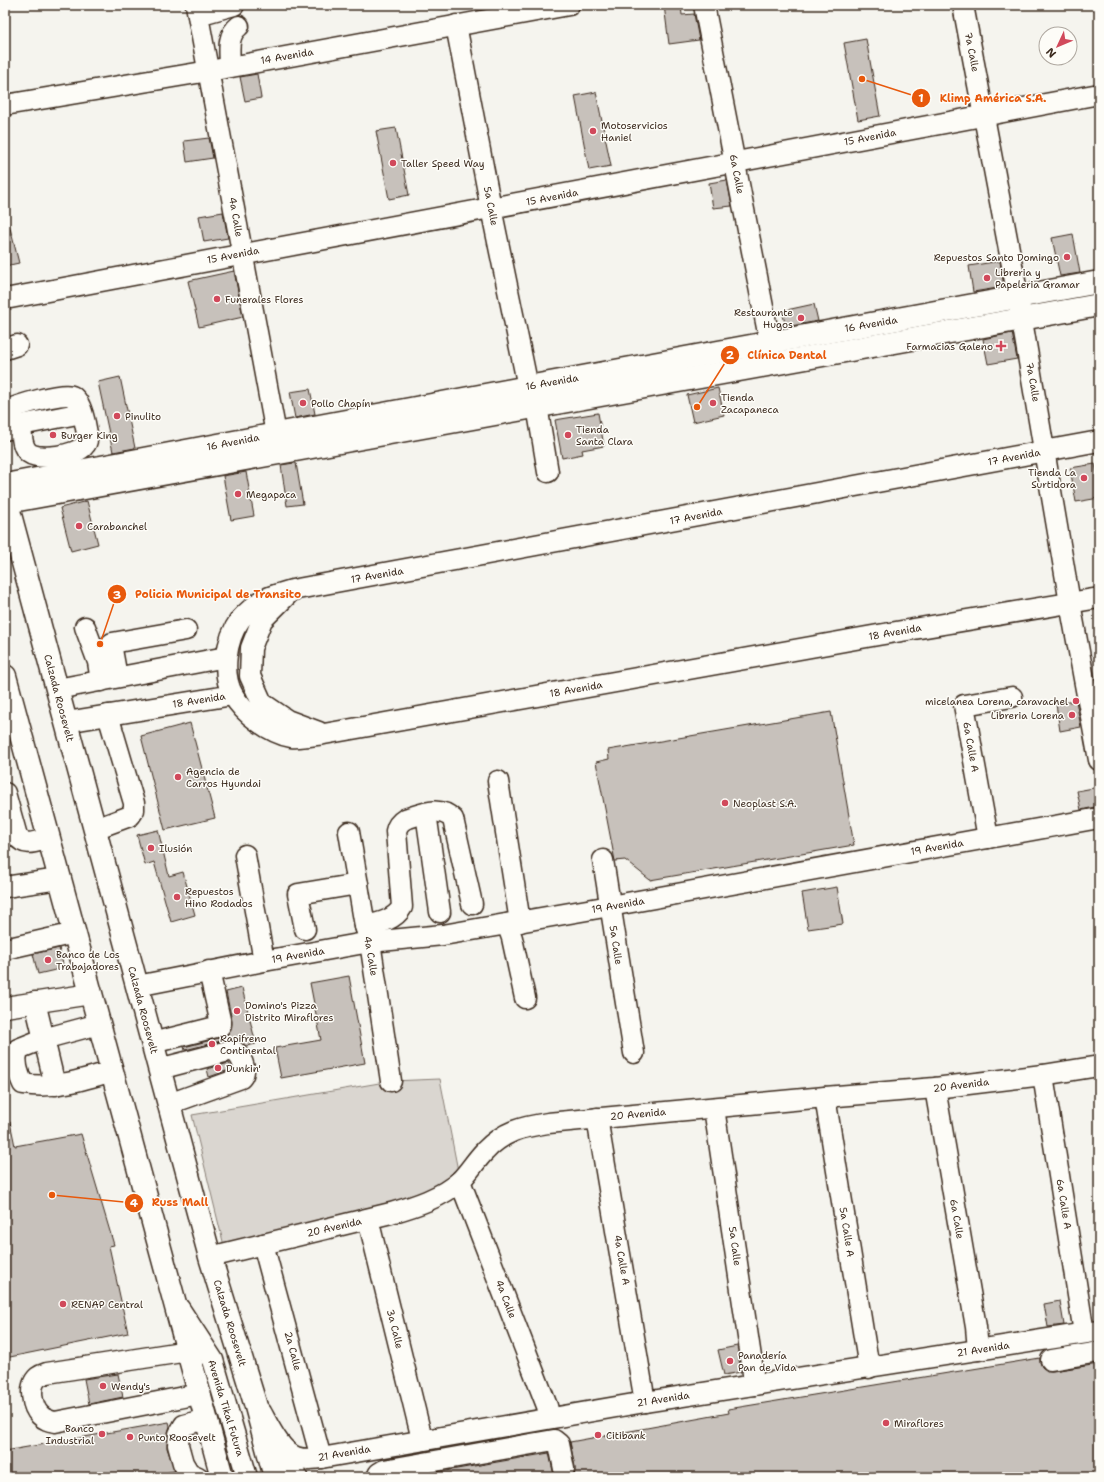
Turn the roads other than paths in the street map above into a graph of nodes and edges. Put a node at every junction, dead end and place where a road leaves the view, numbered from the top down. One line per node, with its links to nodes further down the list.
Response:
1 (234, 5): 5 (street)
2 (569, 5): 6 (street, 14 Avenida)
3 (704, 5): 13 (street, 6a Calle)
4 (963, 5): 12 (street, 7a Calle)
5 (197, 10): 9 (street, 4a Calle)
6 (456, 25): 8 (street, 14 Avenida); 14 (street, 5a Calle)
7 (239, 26): 8 (street)
8 (230, 67): 9 (street, 14 Avenida)
9 (209, 71): 11 (street, 14 Avenida); 15 (street, 4a Calle)
10 (1099, 94): 12 (street, 15 Avenida)
11 (5, 105)
12 (984, 116): 13 (street, 15 Avenida); 17 (street, 7a Calle)
13 (735, 162): 14 (street, 15 Avenida); 21 (street, 6a Calle)
14 (491, 208): 15 (street, 15 Avenida); 22 (street, 5a Calle)
15 (242, 254): 18 (street, 15 Avenida); 27 (street, 4a Calle)
16 (1099, 282): 17 (main road, 16 Avenida)
17 (1018, 297): 20 (street, 7a Calle); 21 (main road, 16 Avenida)
18 (5, 299)
19 (1099, 305): 20 (main road, 16 Avenida)
20 (1022, 319): 22 (main road, 16 Avenida); 28 (street, 7a Calle)
21 (770, 343): 22 (main road, 16 Avenida)
22 (533, 396): 27 (main road, 16 Avenida); 30 (street, 5a Calle)
23 (5, 411): 24 (street)
24 (82, 413): 25 (street); 29 (street)
25 (13, 428): 29 (street)
26 (1099, 441): 28 (street, 17 Avenida)
27 (278, 443): 29 (main road, 16 Avenida); 31 (main road, 16 Avenida)
28 (1044, 451): 32 (street, 17 Avenida); 34 (street, 7a Calle)
29 (64, 464): 31 (main road, 16 Avenida)
30 (548, 472)
31 (6, 494): 40 (main road, Calzada Roosevelt)
32 (292, 590): 37 (street, 17 Avenida); 45 (street)
33 (1099, 598): 34 (street, 18 Avenida)
34 (1070, 603): 45 (street, 18 Avenida); 46 (street, 7a Calle)
35 (85, 627): 39 (street)
36 (186, 630): 39 (street)
37 (226, 657): 39 (street); 41 (street, 17 Avenida)
38 (5, 676): 53 (main road)
39 (109, 679): 40 (street)
40 (57, 689): 44 (main road, Calzada Roosevelt)
41 (233, 695): 43 (street, 18 Avenida); 45 (street, 18 Avenida)
42 (1012, 697): 54 (street, 6a Calle A)
43 (108, 715): 44 (street, 18 Avenida); 51 (street)
44 (66, 722): 51 (main road, Calzada Roosevelt)
45 (324, 734)
46 (1099, 760)
47 (498, 781): 63 (street)
48 (5, 793): 53 (street)
49 (426, 813): 60 (street); 62 (street); 66 (street)
50 (1099, 818): 54 (street, 19 Avenida)
51 (95, 828): 70 (main road, Calzada Roosevelt)
52 (349, 832): 58 (street, 4a Calle)
53 (49, 838): 57 (main road)
54 (988, 838): 61 (street, 19 Avenida)
55 (245, 854): 68 (street)
56 (603, 860): 61 (street, 5a Calle)
57 (59, 879): 59 (street); 65 (main road)
58 (358, 884): 64 (street); 66 (street, 4a Calle)
59 (5, 887)
60 (472, 904)
61 (610, 906): 63 (street, 19 Avenida); 78 (street, 5a Calle)
62 (440, 912)
63 (514, 923): 66 (street, 19 Avenida); 72 (street)
64 (305, 929)
65 (75, 933): 67 (street); 71 (main road)
66 (368, 934): 68 (street, 19 Avenida); 83 (street, 4a Calle)
67 (5, 949)
68 (264, 961): 69 (street, 19 Avenida)
69 (209, 971): 70 (street, 19 Avenida); 77 (street)
70 (137, 986): 77 (main road, Calzada Roosevelt)
71 (91, 994): 73 (street); 75 (main road)
72 (525, 998)
73 (35, 1002): 74 (street); 76 (street)
74 (5, 1007)
75 (99, 1024): 76 (street); 81 (main road)
76 (43, 1039): 84 (street); 84 (street)
77 (152, 1042): 80 (main road, Calzada Roosevelt)
78 (634, 1053)
79 (1099, 1066): 82 (street, 20 Avenida)
80 (159, 1069): 87 (main road, Calzada Roosevelt); 87 (street)
81 (112, 1071): 84 (street); 94 (main road)
82 (1043, 1075): 85 (street, 20 Avenida); 95 (street, 6a Calle A)
83 (391, 1081)
84 (55, 1085)
85 (935, 1088): 86 (street, 20 Avenida); 96 (street, 6a Calle)
86 (825, 1097): 88 (street, 20 Avenida); 100 (street, 5a Calle A)
87 (168, 1104): 93 (main road, Calzada Roosevelt)
88 (714, 1108): 89 (street, 20 Avenida); 101 (street, 5a Calle)
89 (597, 1118): 90 (street, 20 Avenida); 103 (street, 4a Calle A)
90 (460, 1181): 91 (street, 20 Avenida); 105 (street, 4a Calle)
91 (368, 1219): 92 (street, 20 Avenida); 107 (street, 3a Calle)
92 (263, 1244): 93 (street, 20 Avenida); 109 (street, 2a Calle)
93 (210, 1257): 104 (main road, Calzada Roosevelt)
94 (174, 1301): 97 (main road); 113 (street, Avenida Tikal Futura)
95 (1092, 1332): 96 (street, 21 Avenida)
96 (978, 1350): 100 (street, 21 Avenida)
97 (188, 1351): 102 (main road); 102 (street)
98 (1099, 1352): 99 (street)
99 (1051, 1360)
100 (869, 1368): 101 (street, 21 Avenida)
101 (754, 1385): 103 (street, 21 Avenida)
102 (199, 1394): 106 (main road)
103 (645, 1402): 105 (street, 21 Avenida)
104 (255, 1403): 108 (street); 114 (main road, Calzada Roosevelt)
105 (550, 1418): 107 (street, 21 Avenida)
106 (206, 1419): 111 (main road); 112 (street)
107 (422, 1440): 109 (street, 21 Avenida)
108 (283, 1449): 109 (street, 21 Avenida); 115 (street)
109 (321, 1458)
110 (564, 1469): 116 (street)
111 (215, 1476)
112 (198, 1477)
113 (247, 1477)
114 (275, 1477)
115 (297, 1477)
116 (377, 1477)

